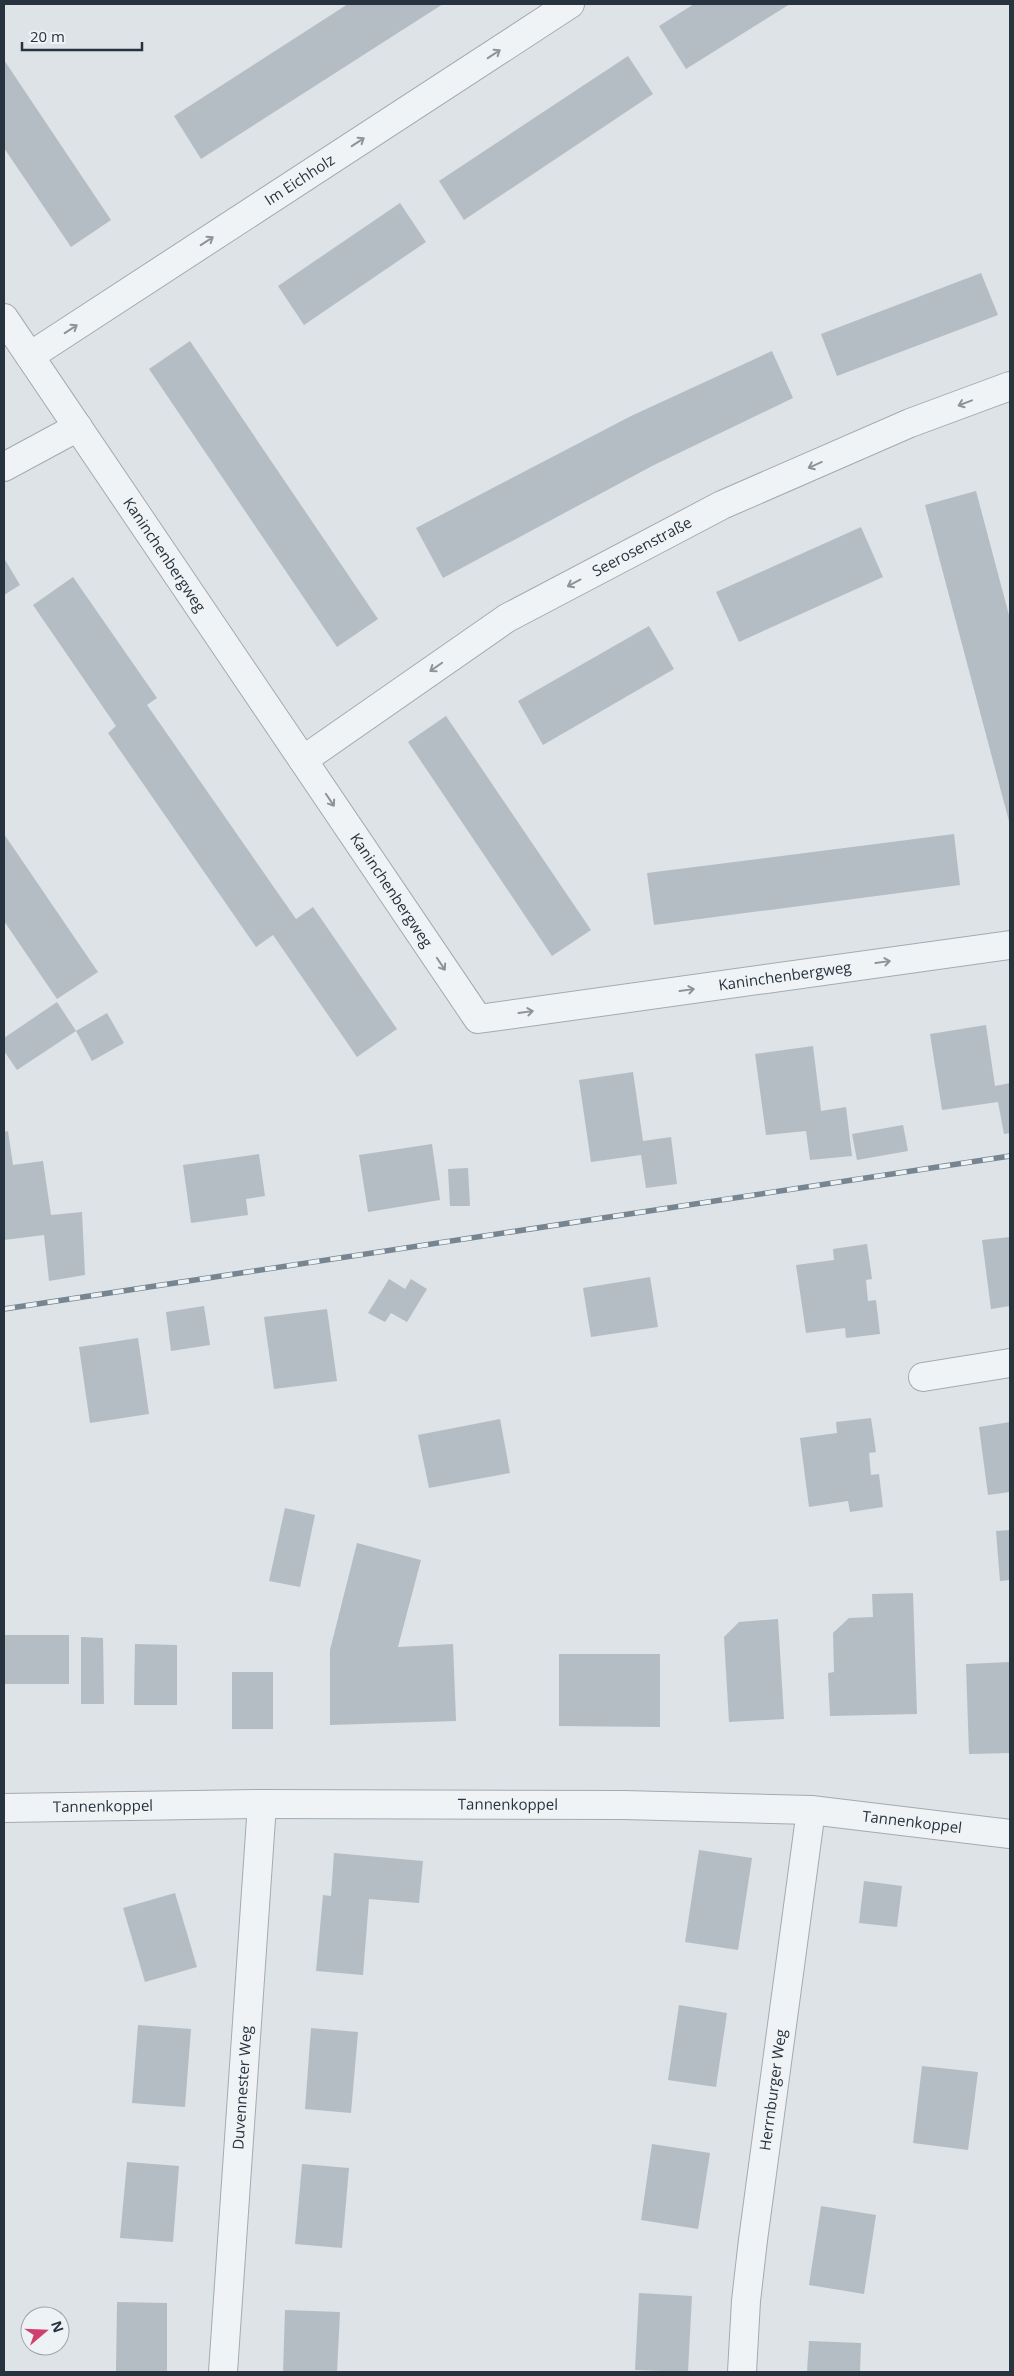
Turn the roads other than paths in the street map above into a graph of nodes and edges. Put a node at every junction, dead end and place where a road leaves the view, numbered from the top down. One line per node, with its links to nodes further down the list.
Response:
1 (570, 4): 3 (street, Im Eichholz, one-way to 1)
2 (4, 318): 3 (street, Kaninchenbergweg)
3 (30, 356): 5 (street, Kaninchenbergweg)
4 (1010, 386): 7 (street, Seerosenstraße, one-way to 7)
5 (78, 427): 6 (street); 7 (street, Kaninchenbergweg)
6 (4, 467)
7 (303, 760): 8 (street, Kaninchenbergweg, one-way to 8)
8 (1010, 945)
9 (1010, 1363): 10 (street)
10 (923, 1377)
11 (262, 1804): 12 (street, Tannenkoppel); 13 (street, Tannenkoppel); 15 (street, Duvennester Weg)
12 (4, 1808)
13 (811, 1810): 14 (street, Tannenkoppel); 16 (street, Herrnburger Weg)
14 (1010, 1834)
15 (223, 2372)
16 (742, 2372)

